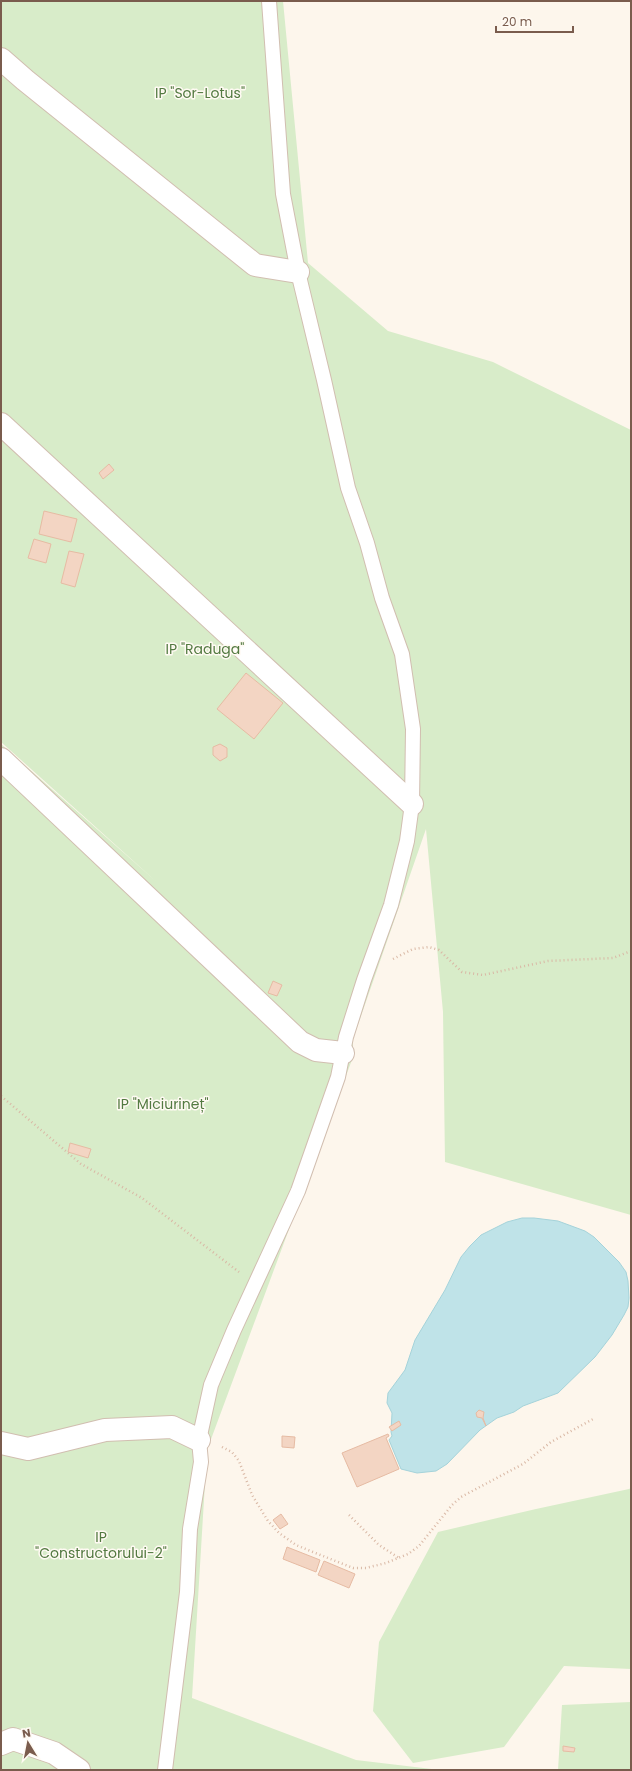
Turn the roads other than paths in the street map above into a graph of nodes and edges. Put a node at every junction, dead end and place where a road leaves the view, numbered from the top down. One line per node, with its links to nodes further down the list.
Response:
1 (269, 1): 3 (lane)
2 (1, 59): 3 (street)
3 (298, 272): 6 (lane)
4 (1, 424): 6 (street)
5 (1, 759): 7 (street)
6 (412, 804): 7 (lane)
7 (343, 1053): 8 (lane)
8 (199, 1440): 9 (street); 12 (lane)
9 (1, 1443)
10 (1, 1744): 11 (street)
11 (79, 1770)
12 (165, 1770)

